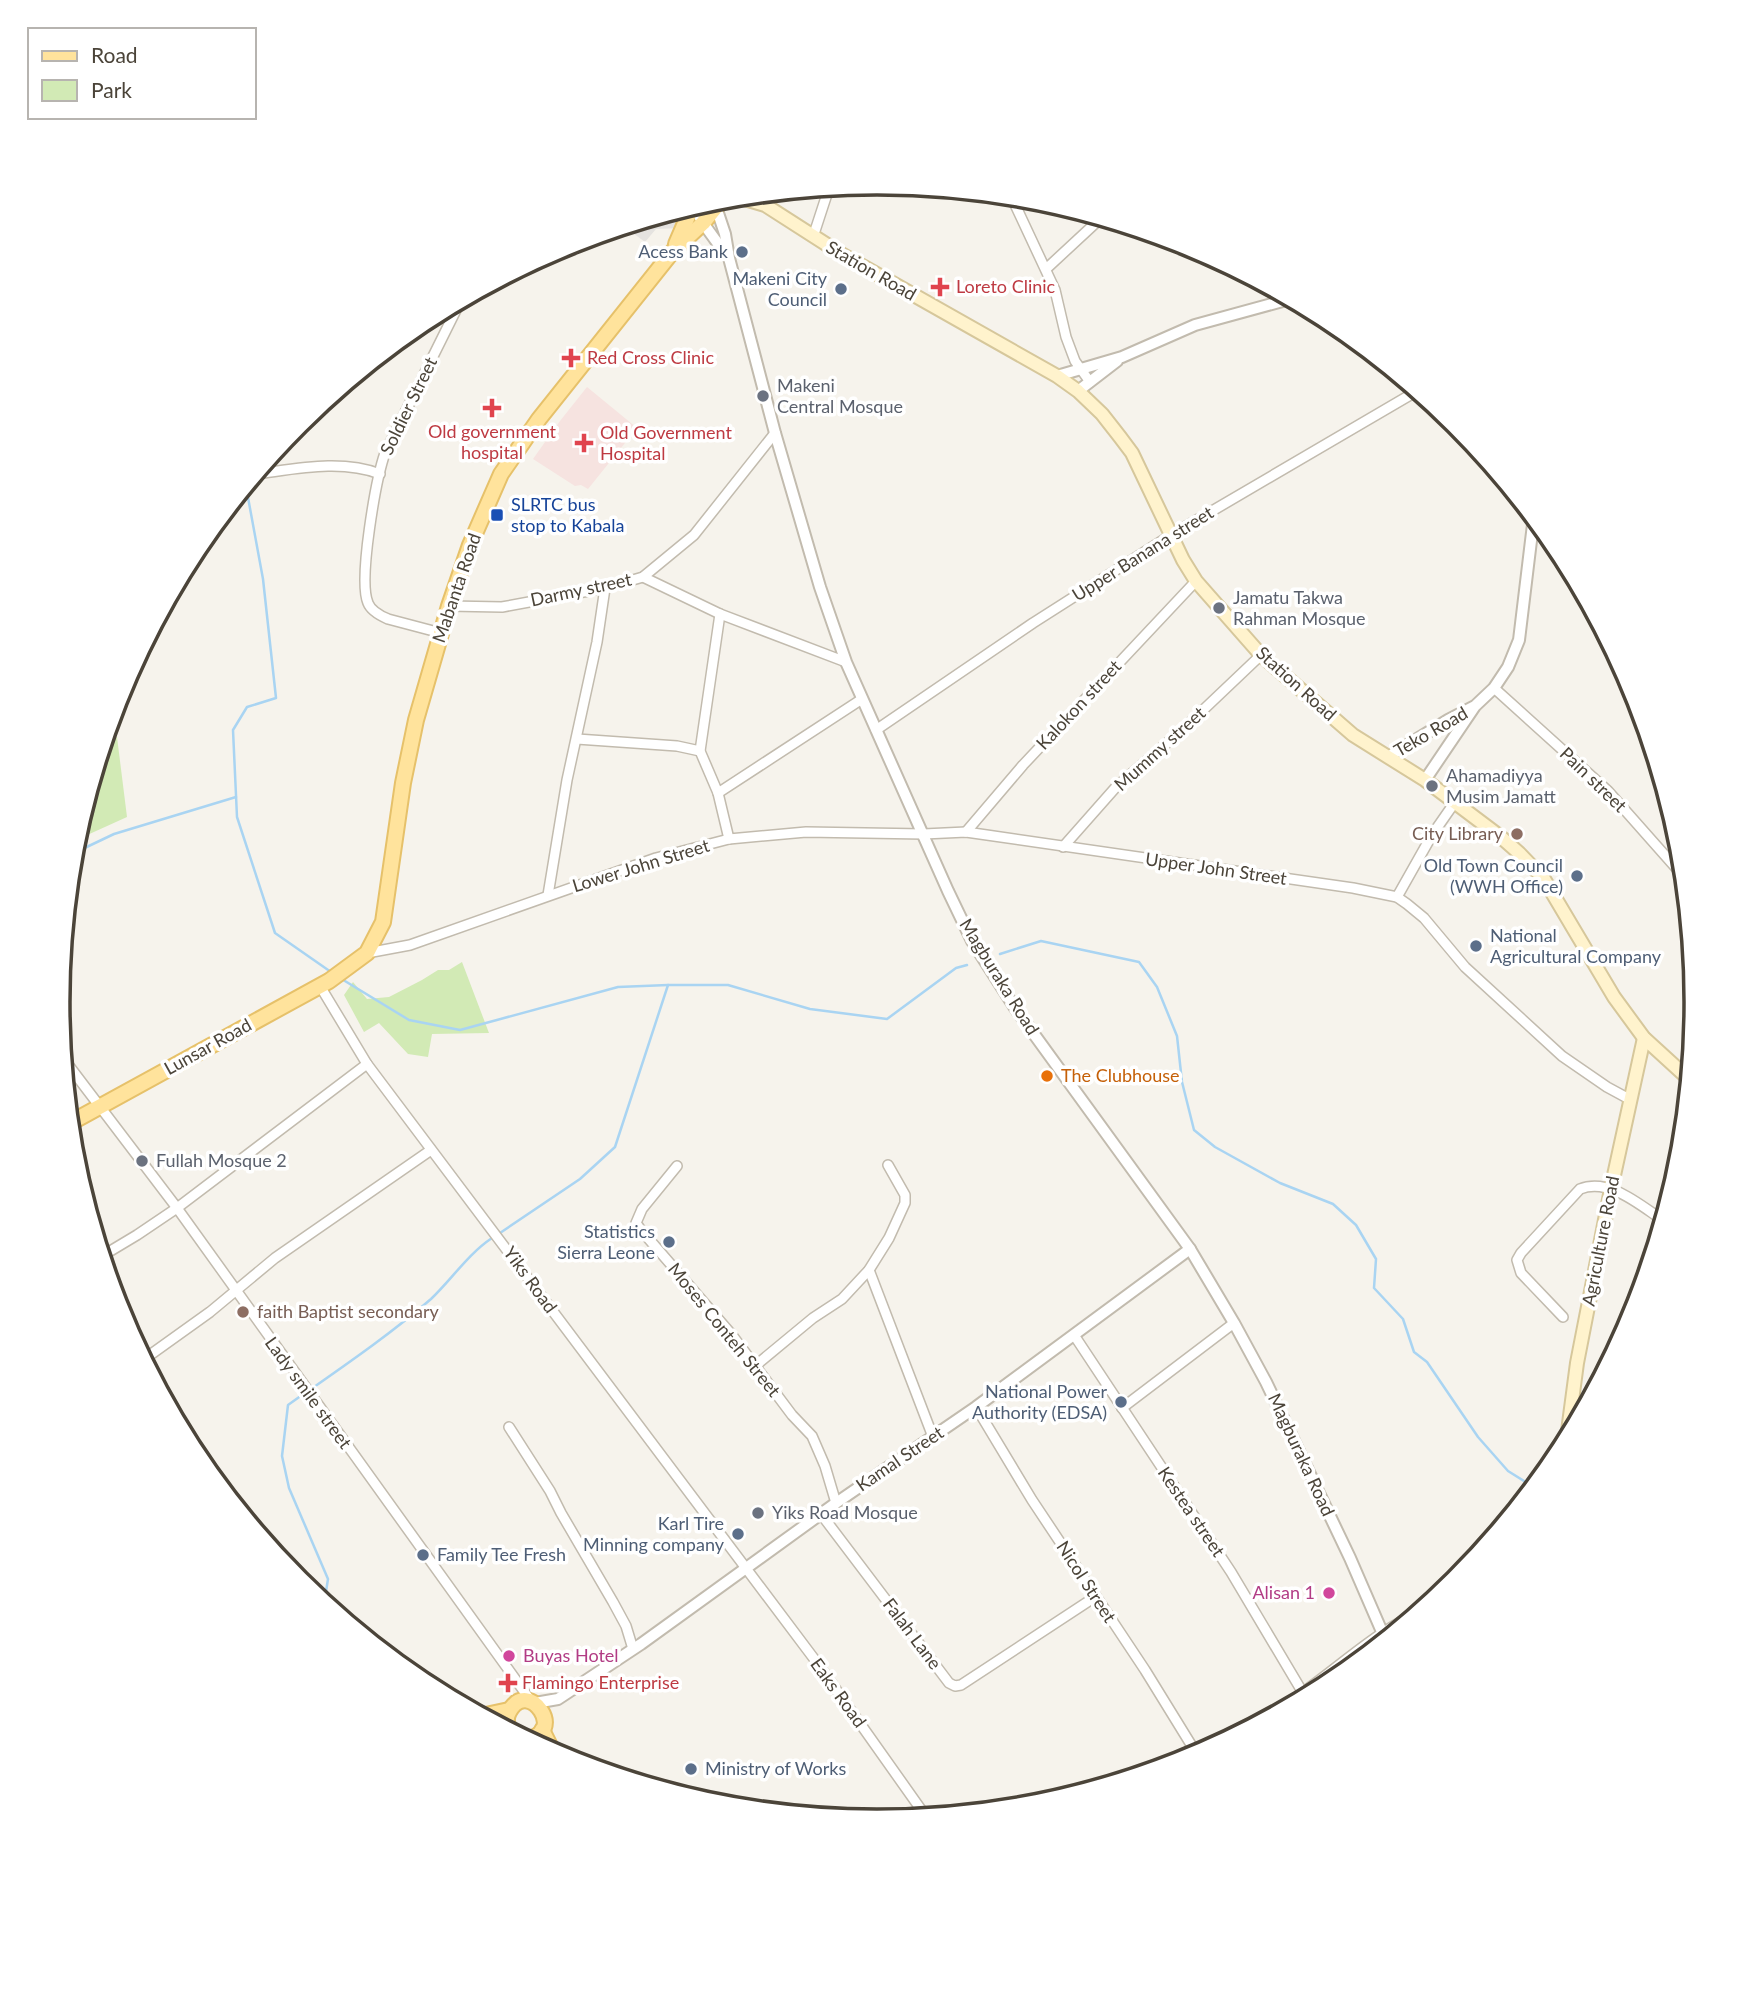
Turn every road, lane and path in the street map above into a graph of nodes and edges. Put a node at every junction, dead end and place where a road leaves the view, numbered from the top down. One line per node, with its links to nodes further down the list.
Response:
1 (826, 197): 10 (street)
2 (765, 203): 10 (main road, Station Road)
3 (1016, 208): 13 (street)
4 (721, 211): 12 (street, Magburaka Road)
5 (711, 213): 8 (main road)
6 (698, 216): 8 (street, Magburaka Road)
7 (687, 219): 11 (main road)
8 (703, 223): 11 (main road); 12 (street, Magburaka Road)
9 (1093, 225): 13 (street)
10 (814, 237): 18 (main road, Station Road)
11 (673, 251): 30 (main road, Mabanta Road)
12 (729, 258): 22 (street, Magburaka Road)
13 (1046, 269): 17 (street)
14 (1278, 302): 16 (street)
15 (452, 317): 24 (street, Soldier Street)
16 (1122, 357): 17 (street); 19 (street)
17 (1079, 369): 18 (street); 19 (street)
18 (1057, 376): 20 (main road, Station Road)
19 (1090, 382): 20 (street)
20 (1078, 391): 26 (main road, Station Road)
21 (1410, 396): 26 (street, Upper Banana street)
22 (775, 433): 27 (street, Darmy street); 34 (street, Magburaka Road)
23 (269, 472): 24 (street)
24 (380, 474): 32 (street, Soldier Street)
25 (1532, 531): 35 (street, Teko Road)
26 (1171, 534): 28 (main road, Station Road); 38 (street, Upper Banana street)
27 (643, 577): 29 (street, Darmy street); 31 (street)
28 (1196, 580): 33 (main road, Station Road); 45 (street, Kalokon street)
29 (605, 588): 30 (street, Darmy street); 39 (street)
30 (449, 606): 32 (main road, Mabanta Road)
31 (720, 614): 34 (street); 40 (street)
32 (441, 633): 52 (main road, Mabanta Road)
33 (1261, 655): 41 (main road, Station Road); 48 (street, Mummy street)
34 (846, 662): 36 (street, Magburaka Road)
35 (1494, 688): 37 (street, Teko Road); 49 (street, Pain street)
36 (862, 699): 38 (street, Magburaka Road); 43 (street)
37 (1475, 706): 41 (street, Teko Road); 42 (street, Teko Road)
38 (876, 730): 46 (street, Magburaka Road)
39 (577, 739): 40 (street); 50 (street)
40 (700, 751): 43 (street)
41 (1388, 757): 42 (main road, Station Road)
42 (1425, 780): 44 (main road, Station Road)
43 (718, 793): 47 (street)
44 (1455, 802): 51 (street); 55 (main road, Station Road)
45 (966, 832): 46 (street, Upper John Street); 48 (street, Upper John Street)
46 (924, 834): 47 (street, Lower John Street); 68 (street, Magburaka Road)
47 (730, 839): 50 (street, Lower John Street)
48 (1063, 847): 51 (street, Upper John Street)
49 (1672, 863)
50 (548, 895): 52 (street, Lower John Street)
51 (1396, 897): 59 (street)
52 (368, 953): 53 (main road, Mabanta Road)
53 (346, 970): 54 (main road, Lunsar Road)
54 (325, 983): 56 (street, Yiks Road); 60 (main road, Lunsar Road)
55 (1644, 1038): 58 (main road, Station Road); 59 (main road, Agriculture Road)
56 (367, 1064): 62 (street, Yiks Road); 66 (street)
57 (74, 1072): 60 (street, Lady smile street)
58 (1681, 1072)
59 (1631, 1100): 65 (main road, Agriculture Road)
60 (99, 1107): 61 (main road, Lunsar Road); 66 (street, Lady smile street)
61 (79, 1119)
62 (431, 1150): 71 (street); 84 (street, Yiks Road)
63 (888, 1165): 70 (street)
64 (677, 1166): 76 (street, Moses Conteh Street)
65 (1611, 1189): 67 (street); 72 (street); 79 (main road, Agriculture Road)
66 (177, 1208): 69 (street); 71 (street, Lady smile street)
67 (1656, 1216)
68 (1190, 1249): 73 (street, Magburaka Road); 74 (street, Kamal Street)
69 (109, 1251)
70 (869, 1270): 76 (street); 81 (street)
71 (235, 1290): 75 (street); 88 (street, Lady smile street)
72 (1563, 1317)
73 (1234, 1323): 78 (street); 86 (street, Magburaka Road)
74 (1074, 1335): 77 (street, Kamal Street); 78 (street, Kestea street)
75 (151, 1355)
76 (755, 1366): 82 (street, Moses Conteh Street)
77 (976, 1407): 81 (street, Kamal Street); 85 (street, Nicol Street)
78 (1122, 1408): 89 (street, Kestea street)
79 (1570, 1419)
80 (509, 1427): 87 (street)
81 (933, 1437): 82 (street, Kamal Street)
82 (836, 1503): 83 (street, Kamal Street)
83 (821, 1514): 84 (street, Kamal Street); 85 (street, Falah Lane)
84 (745, 1570): 87 (street, Kamal Street); 98 (street, Eaks Road)
85 (1095, 1597): 97 (street, Nicol Street)
86 (1382, 1633)
87 (634, 1649): 90 (street, Kamal Street)
88 (515, 1680): 91 (street, Lady smile street); 91 (street)
89 (1301, 1690)
90 (558, 1699): 91 (street, Kamal Street); 94 (street)
91 (523, 1704): 92 (main road); 93 (main road); 94 (main road)
92 (493, 1712)
93 (507, 1720)
94 (543, 1727): 95 (main road); 96 (main road)
95 (536, 1734)
96 (548, 1740)
97 (1192, 1747)
98 (921, 1809)

